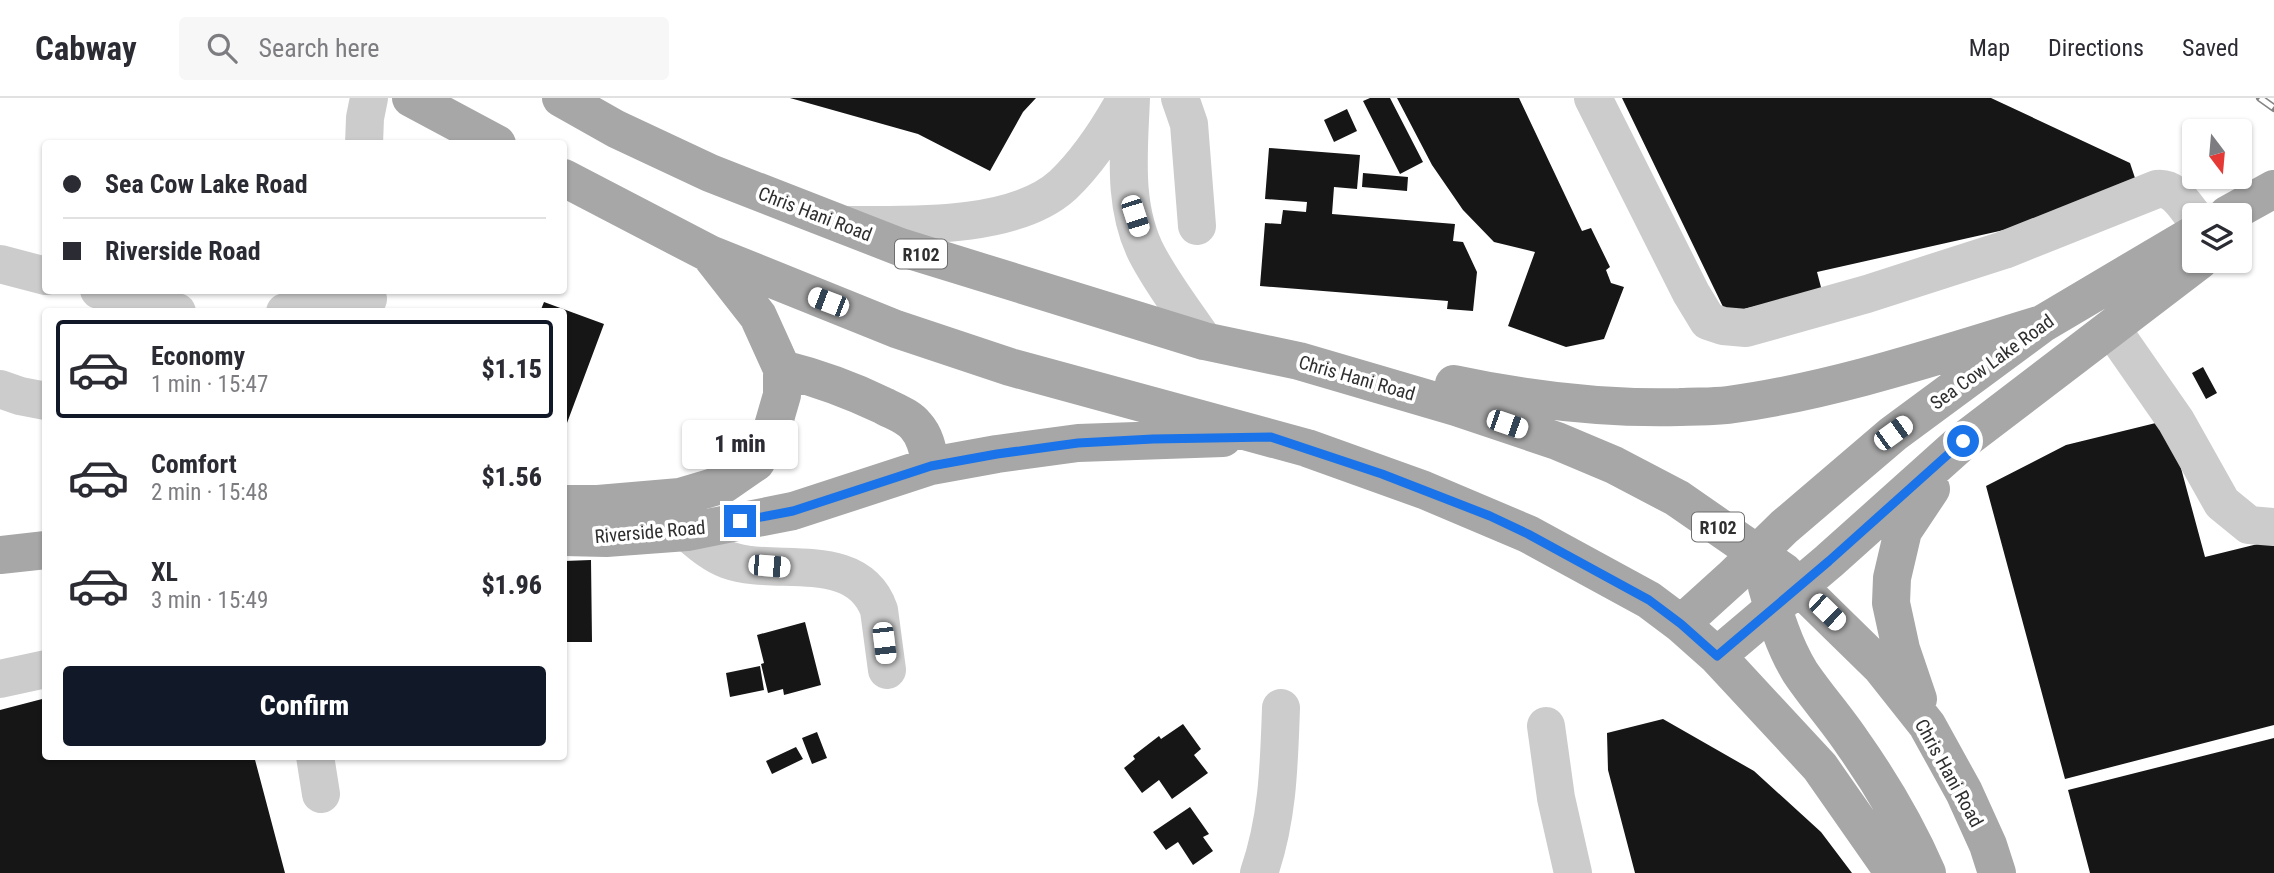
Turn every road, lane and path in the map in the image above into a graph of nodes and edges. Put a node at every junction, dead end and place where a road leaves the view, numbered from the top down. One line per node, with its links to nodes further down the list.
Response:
1 (369, 98): 7 (street)
2 (411, 98): 8 (main road)
3 (561, 98): 15 (main road, Chris Hani Road / R102)
4 (1129, 98): 15 (street); 28 (street)
5 (1180, 98): 16 (street)
6 (1593, 98): 13 (street)
7 (364, 140)
8 (489, 140)
9 (567, 180): 18 (main road)
10 (2274, 189): 12 (main road)
11 (2274, 198): 14 (main road)
12 (2249, 203)
13 (2182, 204)
14 (2252, 217)
15 (844, 225): 28 (main road, Chris Hani Road / R102)
16 (1197, 226)
17 (2182, 241): 26 (main road, Sea Cow Lake Road)
18 (710, 254): 30 (main road, Riverside Road); 33 (main road)
19 (0, 264): 21 (street)
20 (2184, 273): 27 (main road)
21 (42, 275)
22 (113, 294): 24 (street)
23 (368, 300): 25 (street)
24 (163, 308)
25 (313, 308)
26 (2042, 324): 29 (main road); 41 (main road, Sea Cow Lake Road)
27 (2112, 329): 34 (main road); 37 (street)
28 (1204, 341): 29 (main road, Chris Hani Road / R102)
29 (1299, 361): 41 (main road, Chris Hani Road / R102)
30 (782, 369): 35 (main road); 36 (main road, Riverside Road)
31 (0, 389): 32 (street)
32 (42, 400)
33 (1271, 437): 35 (main road, Riverside Road); 44 (main road)
34 (1963, 441): 43 (main road); 50 (main road)
35 (931, 466): 38 (main road, Riverside Road)
36 (567, 504)
37 (2274, 527)
38 (687, 532): 39 (main road, Riverside Road); 47 (street)
39 (567, 537)
40 (42, 550): 42 (main road)
41 (1758, 553): 43 (main road); 44 (main road, Sea Cow Lake Road)
42 (0, 555)
43 (1786, 596): 45 (main road); 50 (main road, Chris Hani Road); 57 (main road)
44 (1681, 624): 45 (main road)
45 (1717, 656): 56 (main road)
46 (42, 670): 48 (street)
47 (887, 670)
48 (0, 679)
49 (1281, 708): 54 (street)
50 (1927, 725): 58 (main road, Chris Hani Road)
51 (1546, 726): 55 (street)
52 (316, 760): 53 (street)
53 (321, 794)
54 (1259, 873)
55 (1573, 873)
56 (1894, 873)
57 (1927, 873)
58 (1997, 873)

